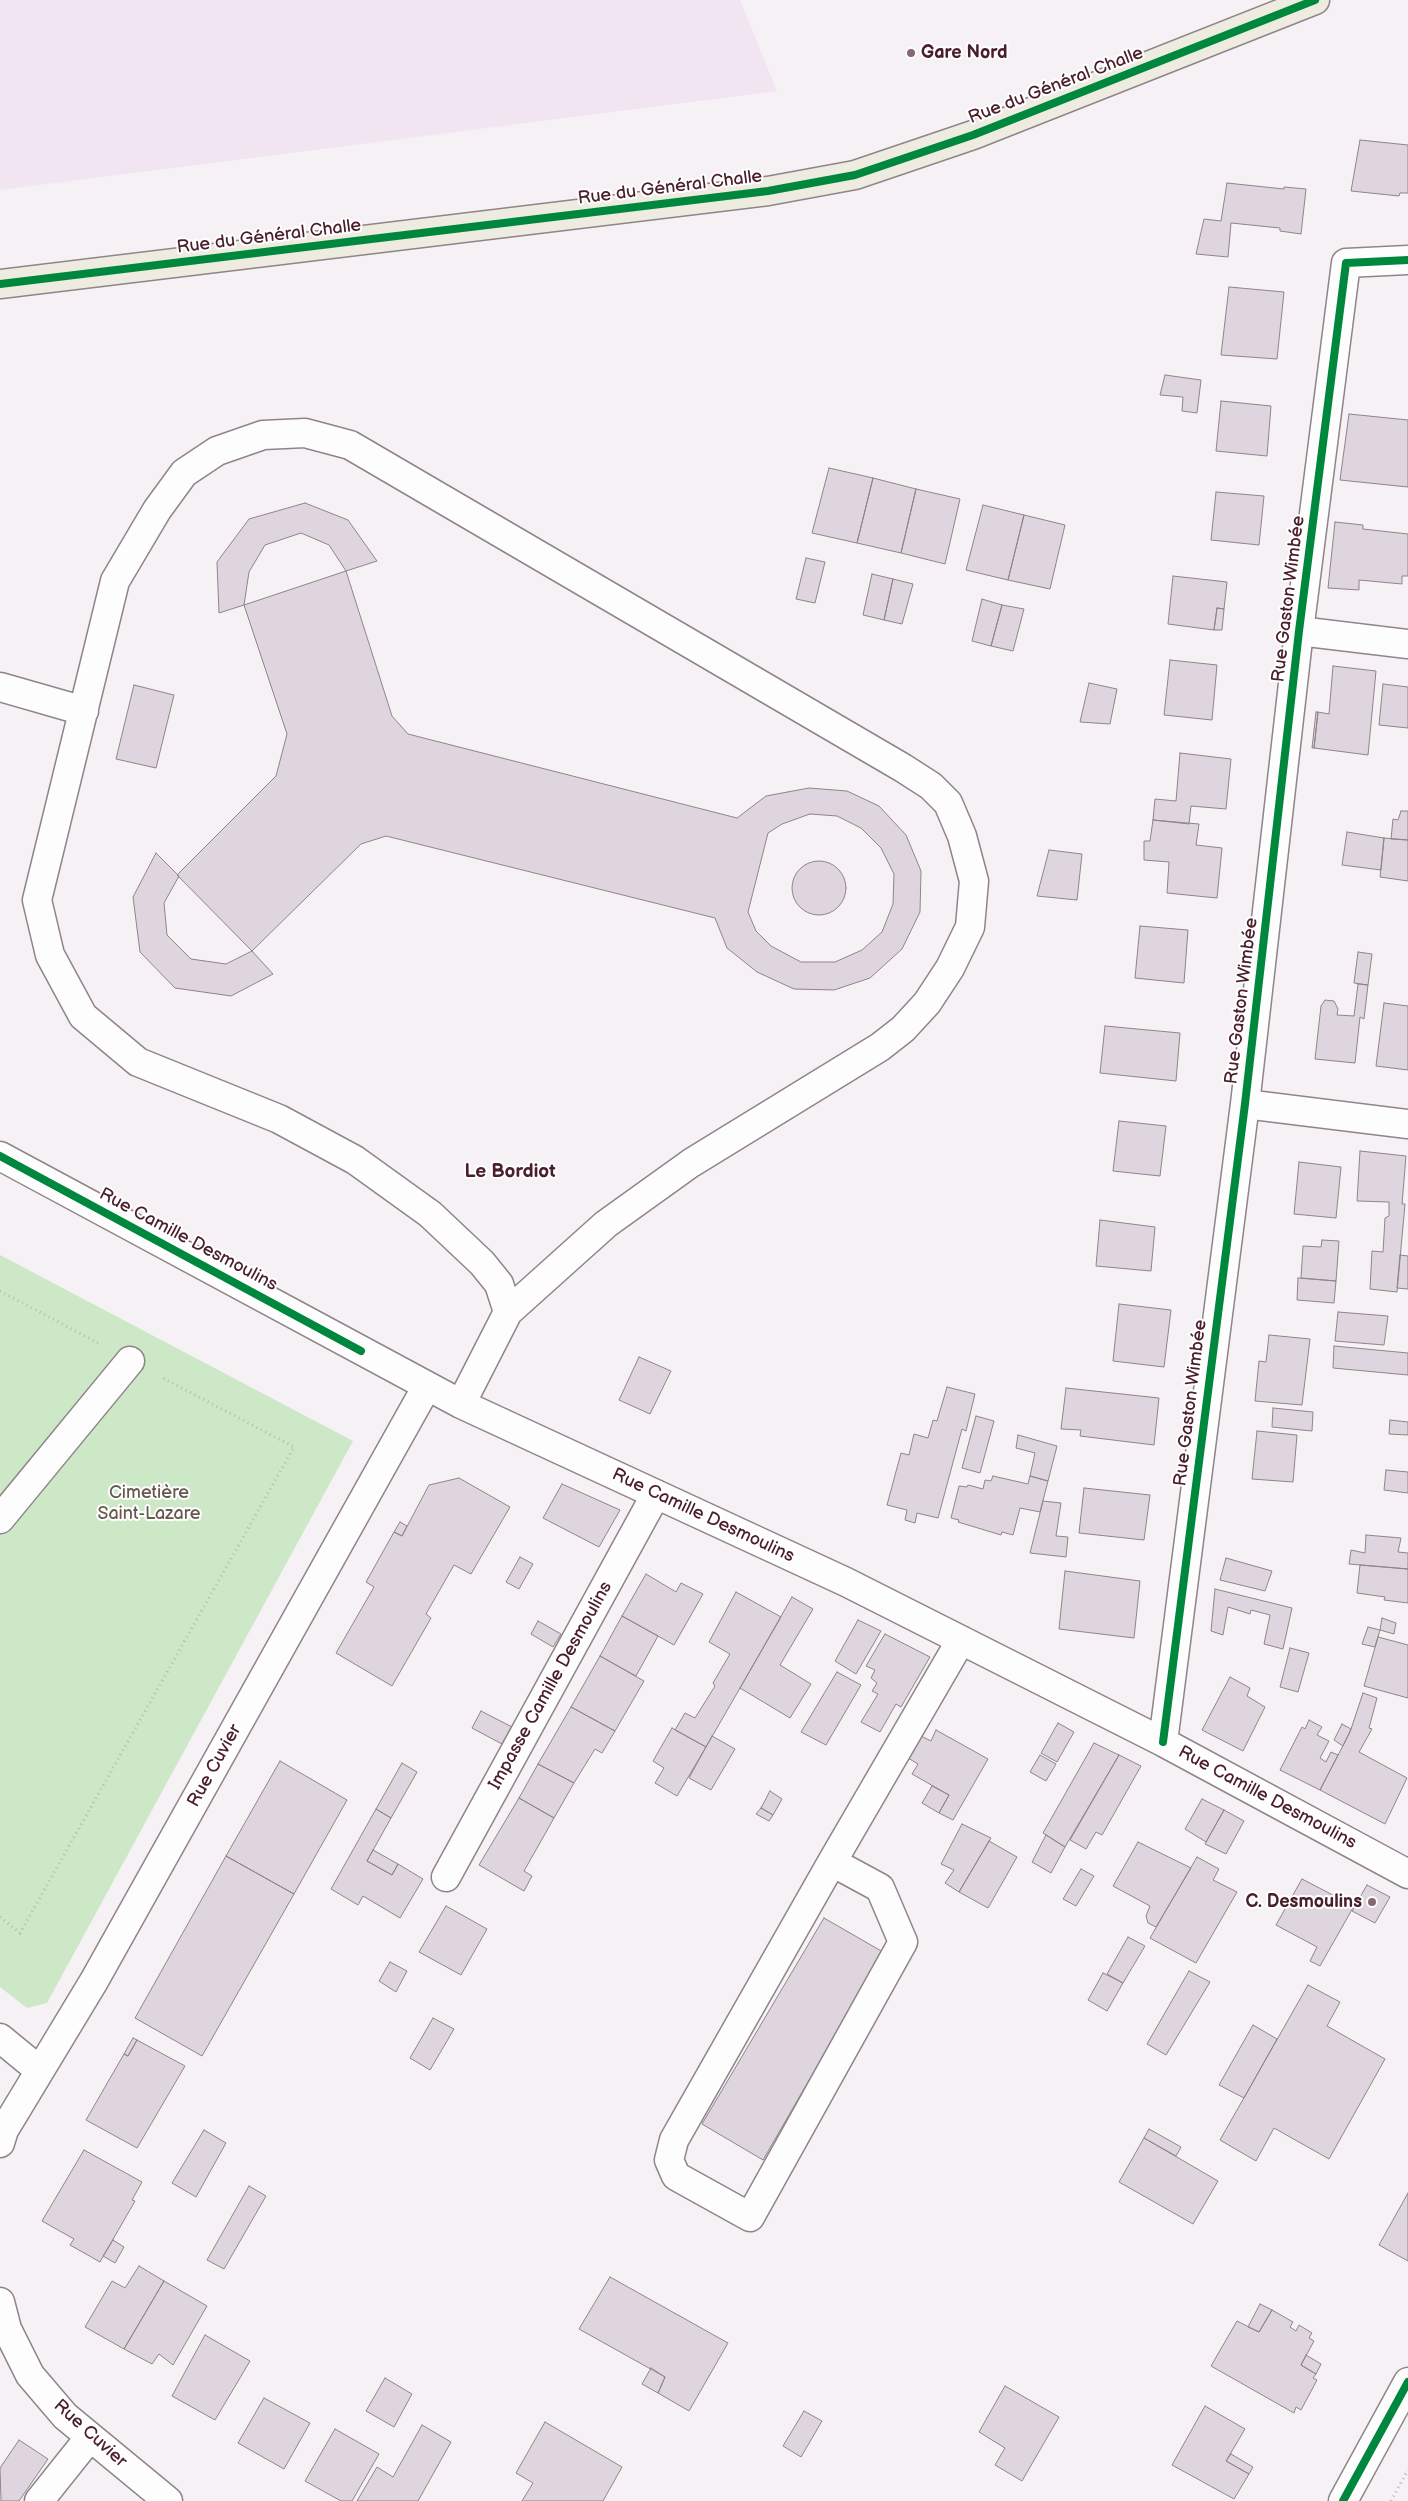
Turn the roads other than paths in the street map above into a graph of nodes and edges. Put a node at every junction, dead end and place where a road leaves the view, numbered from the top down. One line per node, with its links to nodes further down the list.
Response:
1 (1315, 0): 3 (main road, Rue du Général Challe)
2 (1408, 260): 4 (street, Rue Gaston Wimbée)
3 (0, 284)
4 (1299, 631): 5 (street); 8 (street, Rue Gaston Wimbée)
5 (1408, 644)
6 (0, 687): 7 (street)
7 (84, 711): 11 (street); 11 (street)
8 (1245, 1104): 9 (street); 18 (street, Rue Gaston Wimbée)
9 (1408, 1124)
10 (0, 1156): 13 (street, Rue Camille Desmoulins)
11 (508, 1312): 14 (street)
12 (130, 1361): 16 (street)
13 (427, 1386): 14 (street, Rue Camille Desmoulins); 23 (street, Rue Cuvier)
14 (461, 1404): 15 (street, Rue Camille Desmoulins)
15 (656, 1494): 17 (street, Rue Camille Desmoulins); 21 (street, Impasse Camille Desmoulins)
16 (0, 1519)
17 (961, 1640): 18 (street, Rue Camille Desmoulins); 19 (street)
18 (1163, 1742): 20 (street, Rue Camille Desmoulins)
19 (832, 1862): 19 (street)
20 (1406, 1868)
21 (446, 1877)
22 (0, 2038): 23 (street)
23 (39, 2070): 24 (street, Rue Cuvier)
24 (0, 2143)
25 (0, 2302): 26 (street, Rue Cuvier)
26 (4, 2329): 28 (street, Rue Cuvier)
27 (1408, 2382): 31 (street)
28 (90, 2437): 29 (street); 30 (street, Rue Cuvier)
29 (39, 2501)
30 (168, 2501)
31 (1343, 2501)

